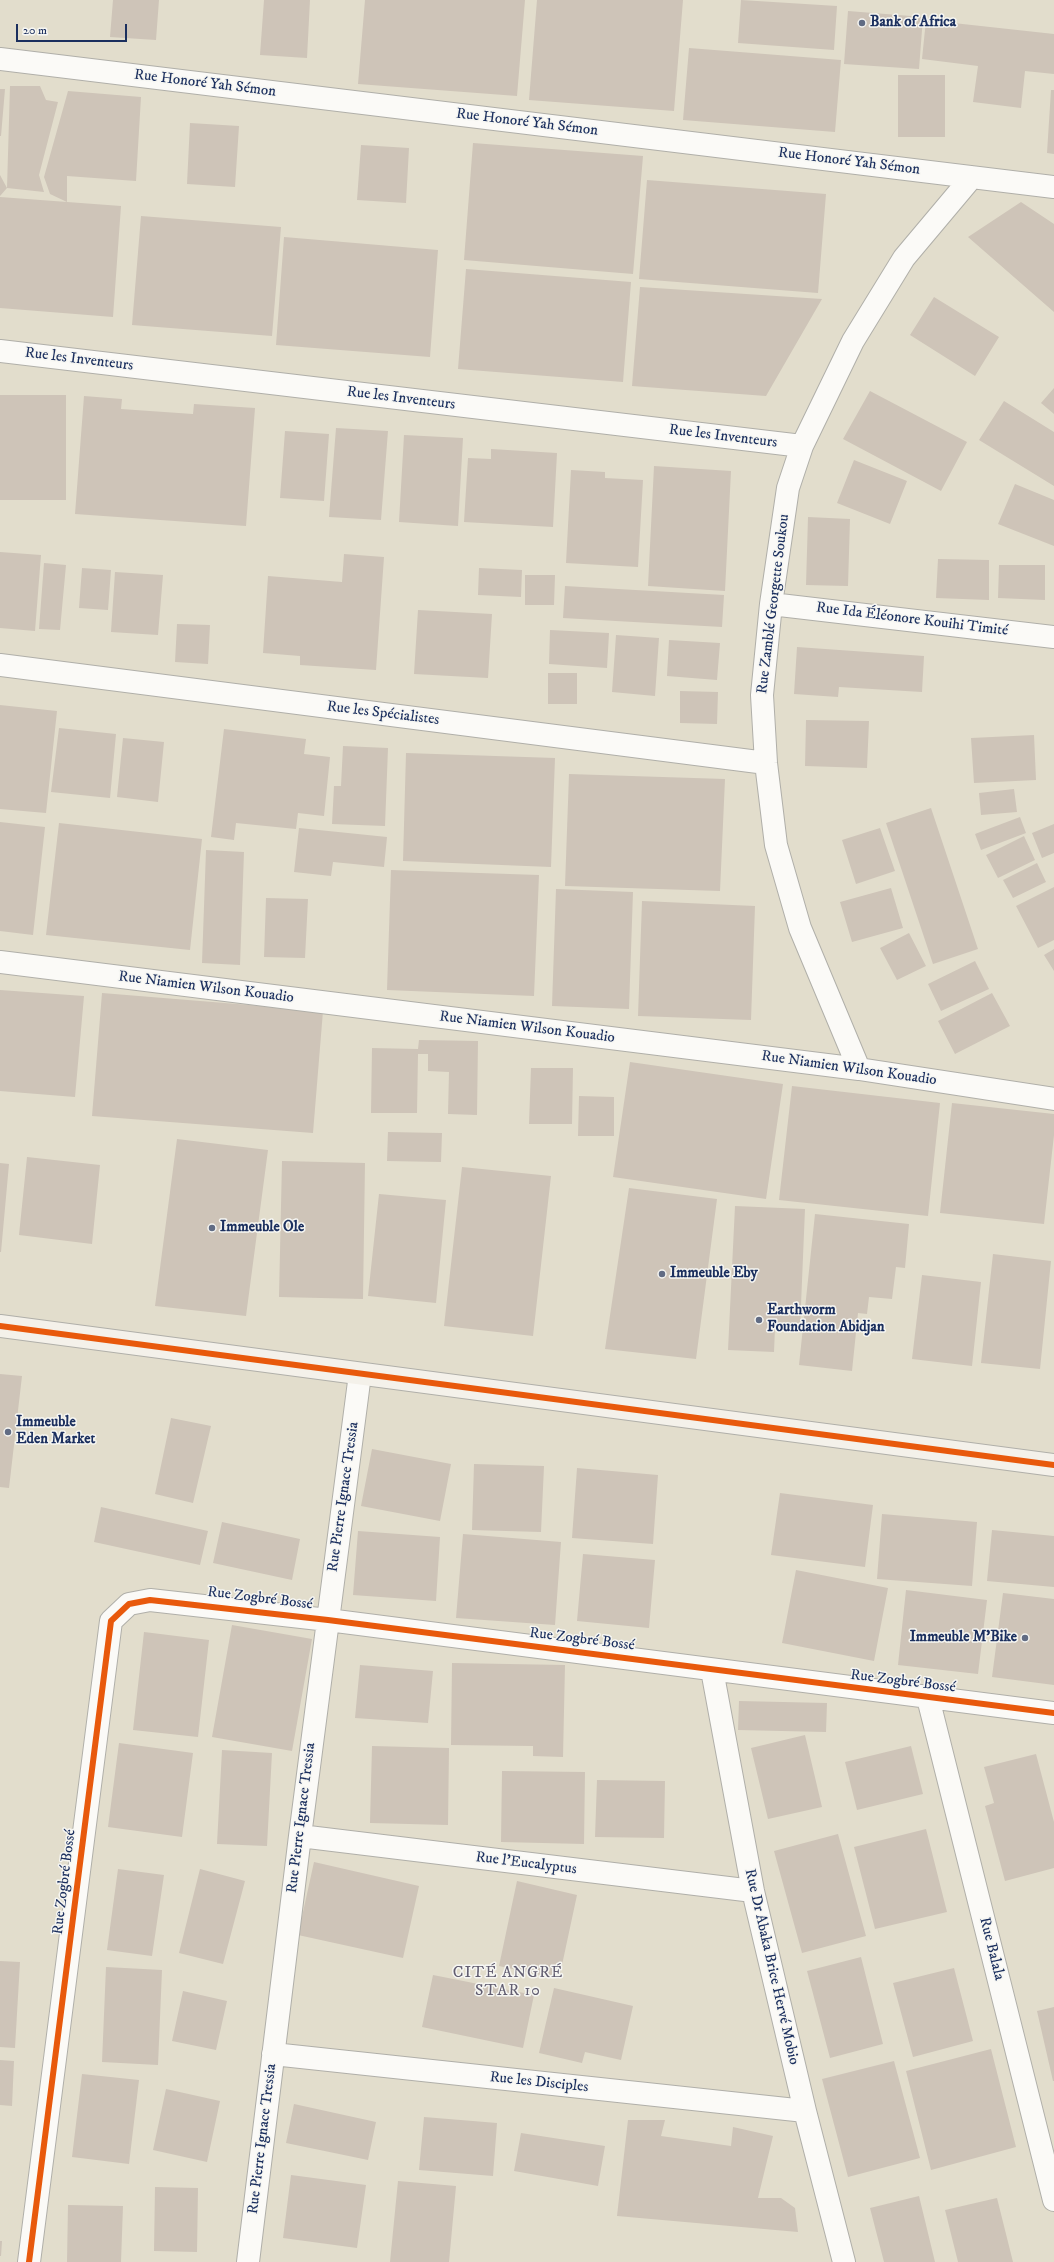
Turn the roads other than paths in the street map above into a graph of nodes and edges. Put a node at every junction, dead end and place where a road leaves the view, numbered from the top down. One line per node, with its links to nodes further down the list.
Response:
1 (0, 59): 2 (street, Rue Honoré Yah Sémon)
2 (972, 176): 3 (street, Rue Honoré Yah Sémon); 5 (street, Rue Zamblé Georgette Soukou)
3 (1054, 187)
4 (0, 351): 5 (street, Rue les Inventeurs)
5 (802, 446): 6 (street, Rue Zamblé Georgette Soukou)
6 (771, 604): 7 (street, Rue Ida Éléonore Kouihi Timité); 9 (street, Rue Zamblé Georgette Soukou)
7 (1054, 637)
8 (0, 665): 9 (street, Rue les Spécialistes)
9 (766, 763): 11 (street, Rue Zamblé Georgette Soukou)
10 (0, 962): 11 (street, Rue Niamien Wilson Kouadio)
11 (859, 1069): 12 (street, Rue Niamien Wilson Kouadio)
12 (1054, 1099)
13 (0, 1326): 14 (street)
14 (360, 1374): 15 (street); 16 (street, Rue Pierre Ignace Tressia)
15 (1054, 1465)
16 (328, 1620): 17 (street, Rue Zogbré Bossé); 20 (street, Rue Pierre Ignace Tressia); 25 (street, Rue Zogbré Bossé)
17 (712, 1670): 18 (street, Rue Zogbré Bossé); 21 (street, Rue Dr Abaka Brice Hervé Mobio)
18 (928, 1698): 19 (street, Rue Zogbré Bossé); 24 (street, Rue Balala)
19 (1054, 1713)
20 (300, 1836): 21 (street, Rue l'Eucalyptus); 22 (street, Rue Pierre Ignace Tressia)
21 (753, 1891): 23 (street, Rue Dr Abaka Brice Hervé Mobio)
22 (273, 2054): 23 (street, Rue les Disciples); 26 (street, Rue Pierre Ignace Tressia)
23 (805, 2111): 27 (street, Rue Dr Abaka Brice Hervé Mobio)
24 (1054, 2200)
25 (29, 2262)
26 (248, 2262)
27 (844, 2262)

